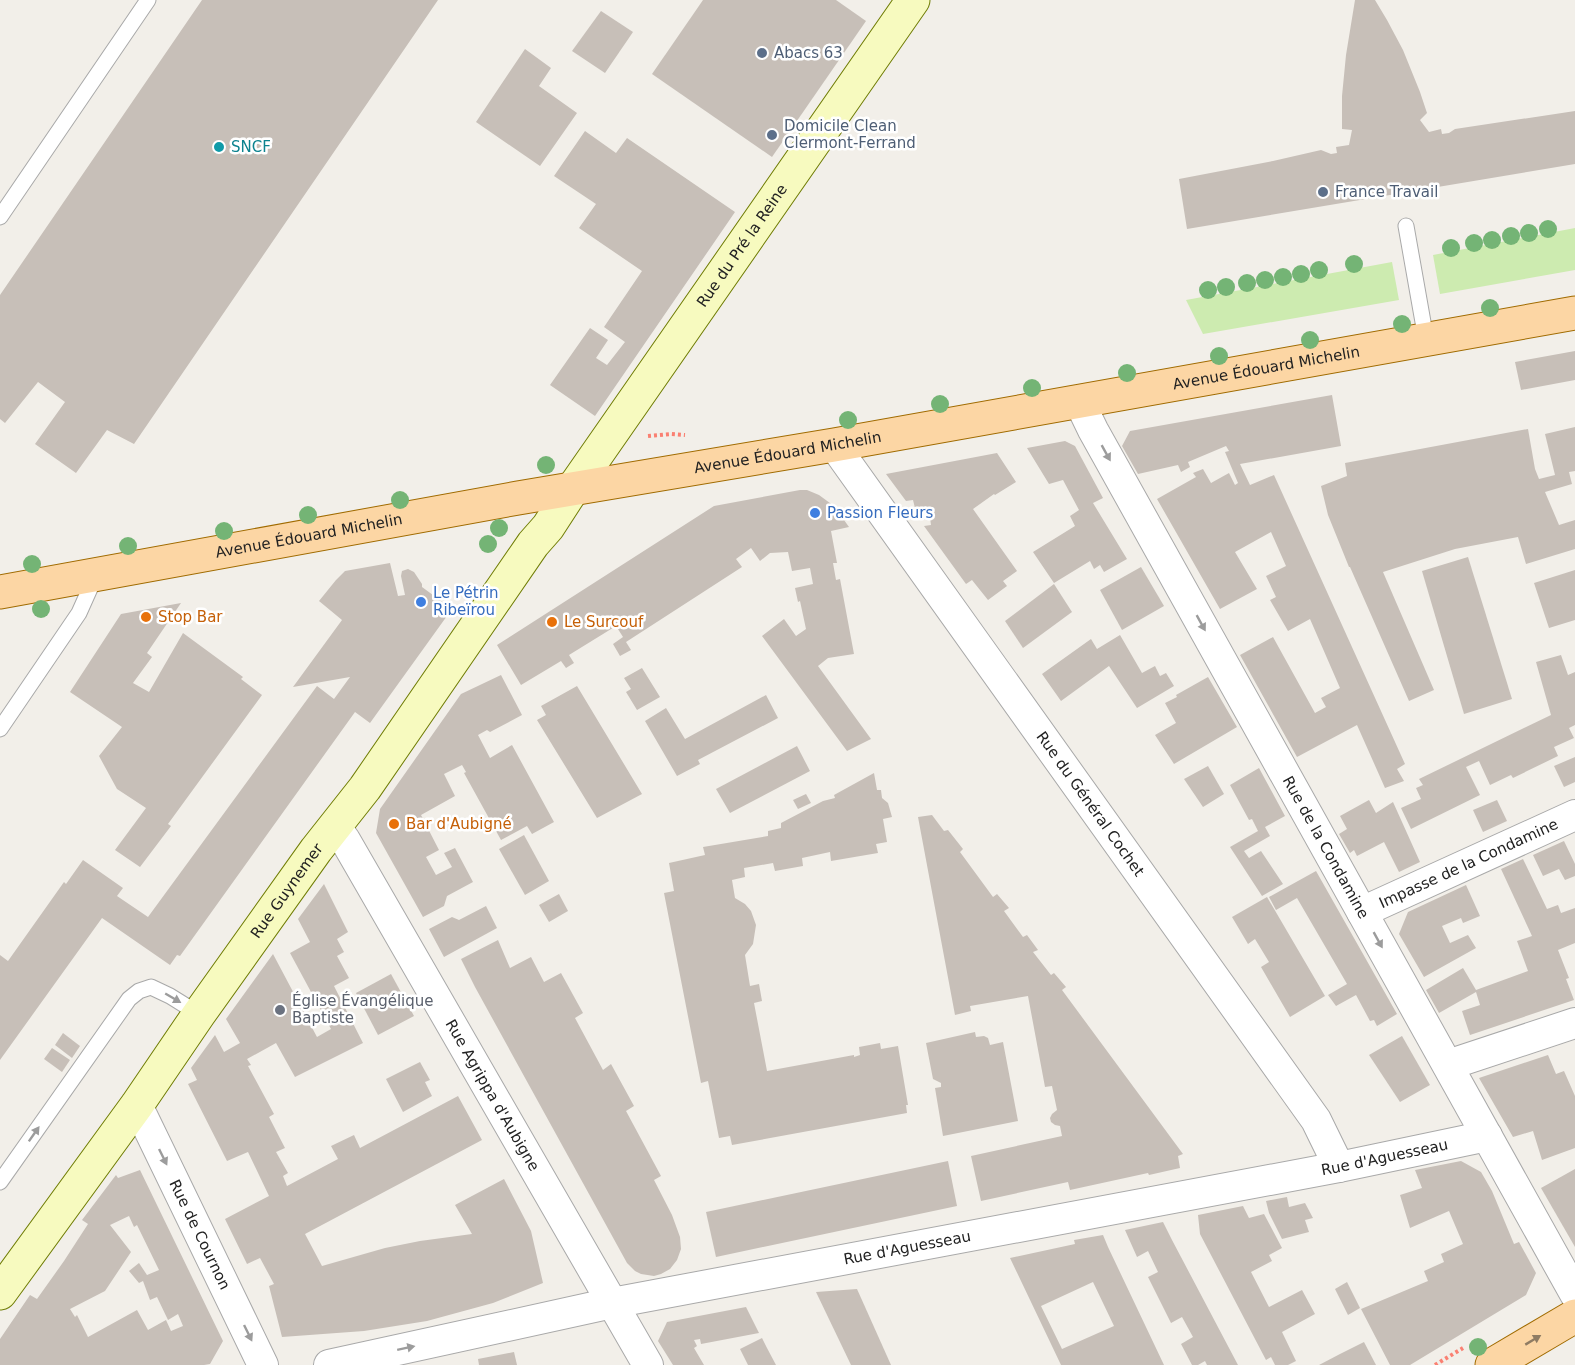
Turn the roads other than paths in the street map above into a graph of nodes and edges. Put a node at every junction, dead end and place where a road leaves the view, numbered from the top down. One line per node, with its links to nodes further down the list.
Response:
1 (148, 0): 3 (lane)
2 (913, 0): 9 (main road, Rue du Pré la Reine)
3 (0, 217)
4 (1406, 226): 6 (lane)
5 (1575, 313): 6 (main road, Avenue Édouard Michelin)
6 (1426, 339): 7 (main road, Avenue Édouard Michelin)
7 (1079, 401): 8 (main road, Avenue Édouard Michelin); 15 (street, Rue de la Condamine, one-way to 15)
8 (834, 445): 9 (main road, Avenue Édouard Michelin); 21 (street, Rue du Général Cochet)
9 (572, 490): 10 (main road, Avenue Édouard Michelin); 14 (main road, Rue Guynemer)
10 (96, 575): 11 (main road, Avenue Édouard Michelin); 12 (lane)
11 (0, 592)
12 (0, 729)
13 (1575, 815): 15 (street, Impasse de la Condamine)
14 (335, 826): 16 (main road, Rue Guynemer); 24 (street, Rue Agrippa d'Aubigne)
15 (1362, 912): 18 (street, Rue de la Condamine, one-way to 18)
16 (199, 1014): 19 (main road, Rue Guynemer); 22 (lane, one-way to 16)
17 (1575, 1023): 18 (street)
18 (1448, 1065): 20 (street, Rue de la Condamine)
19 (137, 1105): 23 (main road, Rue Guynemer); 26 (street, Rue de Cournon, one-way to 26)
20 (1487, 1136): 21 (street, Rue d'Aguesseau); 25 (street, Rue de la Condamine)
21 (1340, 1167): 24 (street, Rue d'Aguesseau)
22 (0, 1182)
23 (0, 1293)
24 (612, 1304): 27 (street, Rue d'Aguesseau, one-way to 24); 28 (street, Rue Agrippa d'Aubigne)
25 (1572, 1317): 29 (main road, one-way to 25)
26 (263, 1365)
27 (329, 1365)
28 (648, 1365)
29 (1492, 1365)

